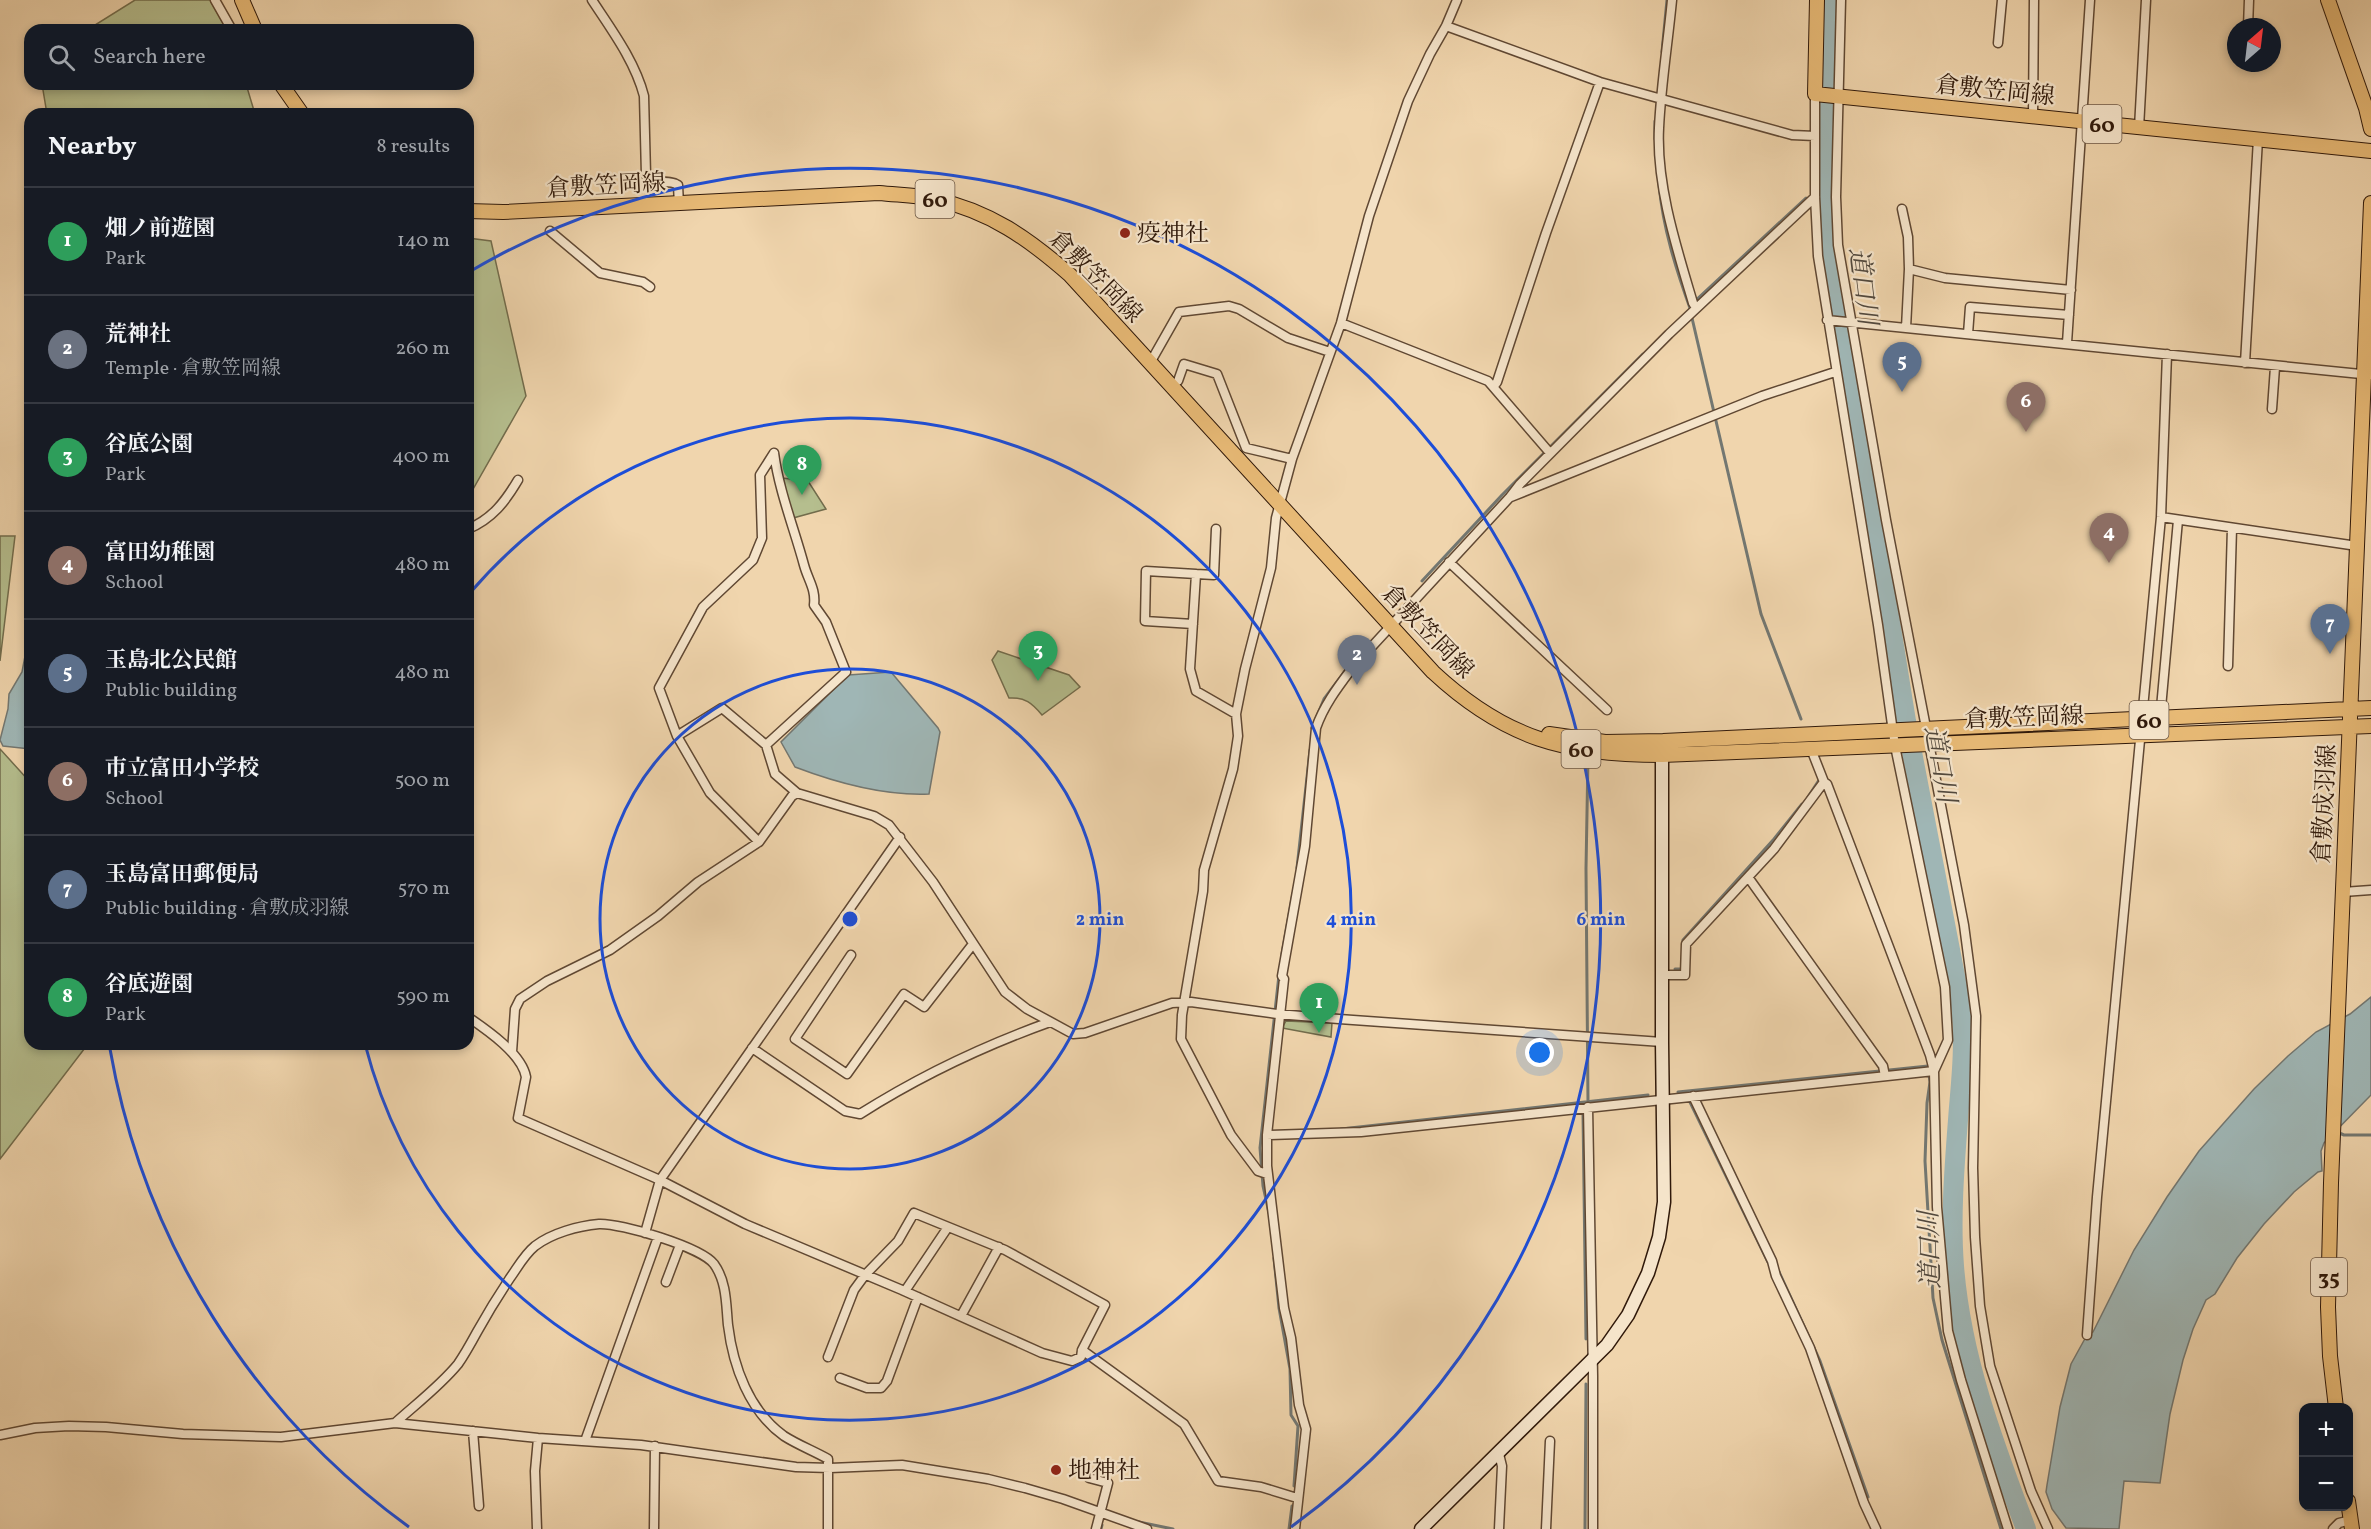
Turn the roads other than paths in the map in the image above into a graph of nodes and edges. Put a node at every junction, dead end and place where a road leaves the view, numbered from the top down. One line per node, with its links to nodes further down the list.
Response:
1 (215, 0): 15 (street)
2 (242, 0): 16 (main road)
3 (592, 0): 34 (street)
4 (1456, 0): 17 (street)
5 (1672, 0): 22 (street)
6 (1816, 0): 21 (main road)
7 (1841, 0): 21 (street)
8 (2002, 0): 18 (street)
9 (2034, 0): 25 (street)
10 (2090, 0): 26 (street)
11 (2146, 0): 27 (street)
12 (2249, 0): 14 (street)
13 (2328, 0): 23 (main road)
14 (2248, 18)
15 (229, 24)
16 (252, 24)
17 (1446, 26): 19 (street); 45 (street)
18 (1998, 43)
19 (1600, 82): 22 (street); 57 (street)
20 (285, 90): 24 (main road)
21 (1827, 95): 25 (main road, 倉敷笠岡線 / 60); 29 (street); 44 (street)
22 (1659, 100): 29 (street); 41 (street)
23 (2369, 105): 28 (main road)
24 (298, 108)
25 (2033, 117): 26 (main road, 倉敷笠岡線 / 60)
26 (2082, 122): 27 (main road, 倉敷笠岡線 / 60); 40 (street)
27 (2139, 128): 30 (main road, 倉敷笠岡線 / 60)
28 (2371, 129)
29 (1815, 136): 32 (street)
30 (2258, 139): 31 (main road, 倉敷笠岡線 / 60); 52 (street)
31 (2371, 151)
32 (1815, 197): 41 (street); 43 (street)
33 (2371, 203): 55 (main road, 倉敷成羽線 / 35)
34 (679, 205): 36 (main road, 倉敷笠岡線 / 60); 51 (main road, 倉敷笠岡線 / 60)
35 (1902, 209): 38 (street)
36 (474, 211)
37 (550, 231): 39 (street)
38 (1908, 269): 40 (street); 46 (street)
39 (650, 287)
40 (2071, 290): 42 (street)
41 (1696, 308): 59 (street)
42 (2069, 315): 47 (street); 48 (street)
43 (1828, 320): 44 (street); 54 (street)
44 (1850, 322): 46 (street); 85 (street)
45 (1341, 323): 49 (street); 57 (street)
46 (1906, 328): 47 (street)
47 (1968, 334): 48 (street)
48 (2067, 343): 50 (street)
49 (1330, 352): 51 (street); 60 (street)
50 (2167, 354): 52 (street); 64 (street)
51 (1150, 363): 63 (main road, 倉敷笠岡線 / 60)
52 (2246, 363): 53 (street)
53 (2275, 367): 55 (street); 58 (street)
54 (1835, 372): 62 (street); 86 (street)
55 (2367, 374): 69 (main road, 倉敷成羽線 / 35)
56 (1178, 381): 60 (street)
57 (1494, 386): 59 (street)
58 (2272, 409)
59 (1547, 451): 62 (street)
60 (1292, 459): 63 (street)
61 (518, 480): 66 (street)
62 (1510, 497): 70 (street)
63 (1279, 504): 73 (main road, 倉敷笠岡線 / 60); 78 (street)
64 (2161, 517): 65 (street); 80 (street)
65 (2178, 520): 67 (street); 79 (street)
66 (474, 526)
67 (2232, 528): 69 (street); 74 (street)
68 (1216, 529): 71 (street)
69 (2357, 546): 76 (main road, 倉敷成羽線 / 35)
70 (1449, 562): 73 (street); 77 (street)
71 (1196, 574): 72 (street); 72 (street)
72 (1193, 624): 78 (street)
73 (1391, 625): 88 (main road, 倉敷笠岡線 / 60); 101 (street)
74 (2228, 666)
75 (2371, 708): 76 (main road, 倉敷笠岡線 / 60)
76 (2351, 709): 79 (main road, 倉敷笠岡線 / 60); 82 (main road, 倉敷成羽線 / 35)
77 (1607, 710)
78 (1236, 714): 100 (street)
79 (2160, 719): 80 (main road, 倉敷笠岡線 / 60)
80 (2142, 720): 83 (street); 85 (main road, 倉敷笠岡線 / 60)
81 (2371, 726): 82 (main road, 倉敷笠岡線 / 60)
82 (2350, 727): 83 (main road, 倉敷笠岡線 / 60); 96 (main road, 倉敷成羽線 / 35)
83 (2142, 735): 85 (main road, 倉敷笠岡線 / 60); 125 (street)
84 (677, 736): 87 (street); 87 (street); 93 (street)
85 (1928, 737): 86 (main road, 倉敷笠岡線 / 60); 157 (street)
86 (1894, 739): 88 (main road, 倉敷笠岡線 / 60); 89 (main road, 倉敷笠岡線 / 60); 107 (street)
87 (766, 746): 91 (street)
88 (1662, 748): 89 (main road, 倉敷笠岡線 / 60); 99 (street)
89 (1811, 749): 90 (street)
90 (1822, 778): 94 (street); 107 (street)
91 (797, 793): 92 (street); 93 (street)
92 (900, 837): 97 (street); 105 (street)
93 (759, 842): 106 (street)
94 (1749, 875): 99 (street); 108 (street)
95 (2371, 890): 96 (street)
96 (2343, 892): 130 (main road, 倉敷成羽線 / 35)
97 (973, 944): 98 (street); 103 (street)
98 (850, 955)
99 (1662, 975): 104 (street)
100 (1183, 1003): 101 (street); 103 (street); 113 (street)
101 (1276, 1014): 104 (street); 112 (street)
102 (474, 1022): 106 (street)
103 (1050, 1022): 105 (street)
104 (1662, 1042): 110 (street)
105 (752, 1048): 114 (street)
106 (512, 1052): 114 (street)
107 (1931, 1071): 108 (street); 156 (street)
108 (1885, 1073): 109 (street)
109 (1689, 1096): 110 (street); 155 (street)
110 (1664, 1099): 111 (street); 128 (street)
111 (1588, 1107): 112 (street); 128 (street)
112 (1267, 1135): 113 (street)
113 (1264, 1174): 141 (street)
114 (660, 1180): 116 (street); 120 (street)
115 (948, 1227): 119 (street); 120 (street); 122 (street)
116 (645, 1233): 117 (street); 131 (street)
117 (657, 1237): 118 (street); 135 (street)
118 (680, 1245): 121 (street); 139 (street)
119 (999, 1247): 124 (street); 126 (street)
120 (865, 1275): 122 (street); 127 (street)
121 (666, 1282)
122 (906, 1291): 123 (street)
123 (918, 1297): 124 (street); 129 (street)
124 (961, 1316): 126 (street)
125 (2087, 1335)
126 (1082, 1350): 141 (street)
127 (828, 1357)
128 (1592, 1360): 138 (street); 154 (street)
129 (840, 1378)
130 (2336, 1403)
131 (395, 1423): 132 (street); 133 (street)
132 (473, 1431): 134 (street); 142 (street)
133 (0, 1435)
134 (538, 1438): 135 (street); 145 (street)
135 (585, 1441): 137 (street)
136 (1550, 1441): 153 (street)
137 (655, 1446): 139 (street); 146 (street)
138 (1499, 1454): 151 (street); 152 (street)
139 (830, 1468): 143 (street); 147 (street)
140 (1089, 1478): 143 (street)
141 (1297, 1498): 150 (street)
142 (479, 1506)
143 (1100, 1513): 148 (street); 149 (street)
144 (2352, 1524): 158 (street)
145 (537, 1529)
146 (654, 1529)
147 (828, 1529)
148 (1096, 1529)
149 (1147, 1529)
150 (1295, 1529)
151 (1421, 1529)
152 (1499, 1529)
153 (1546, 1529)
154 (1593, 1529)
155 (1876, 1529)
156 (2008, 1529)
157 (2048, 1529)
158 (2333, 1529)

